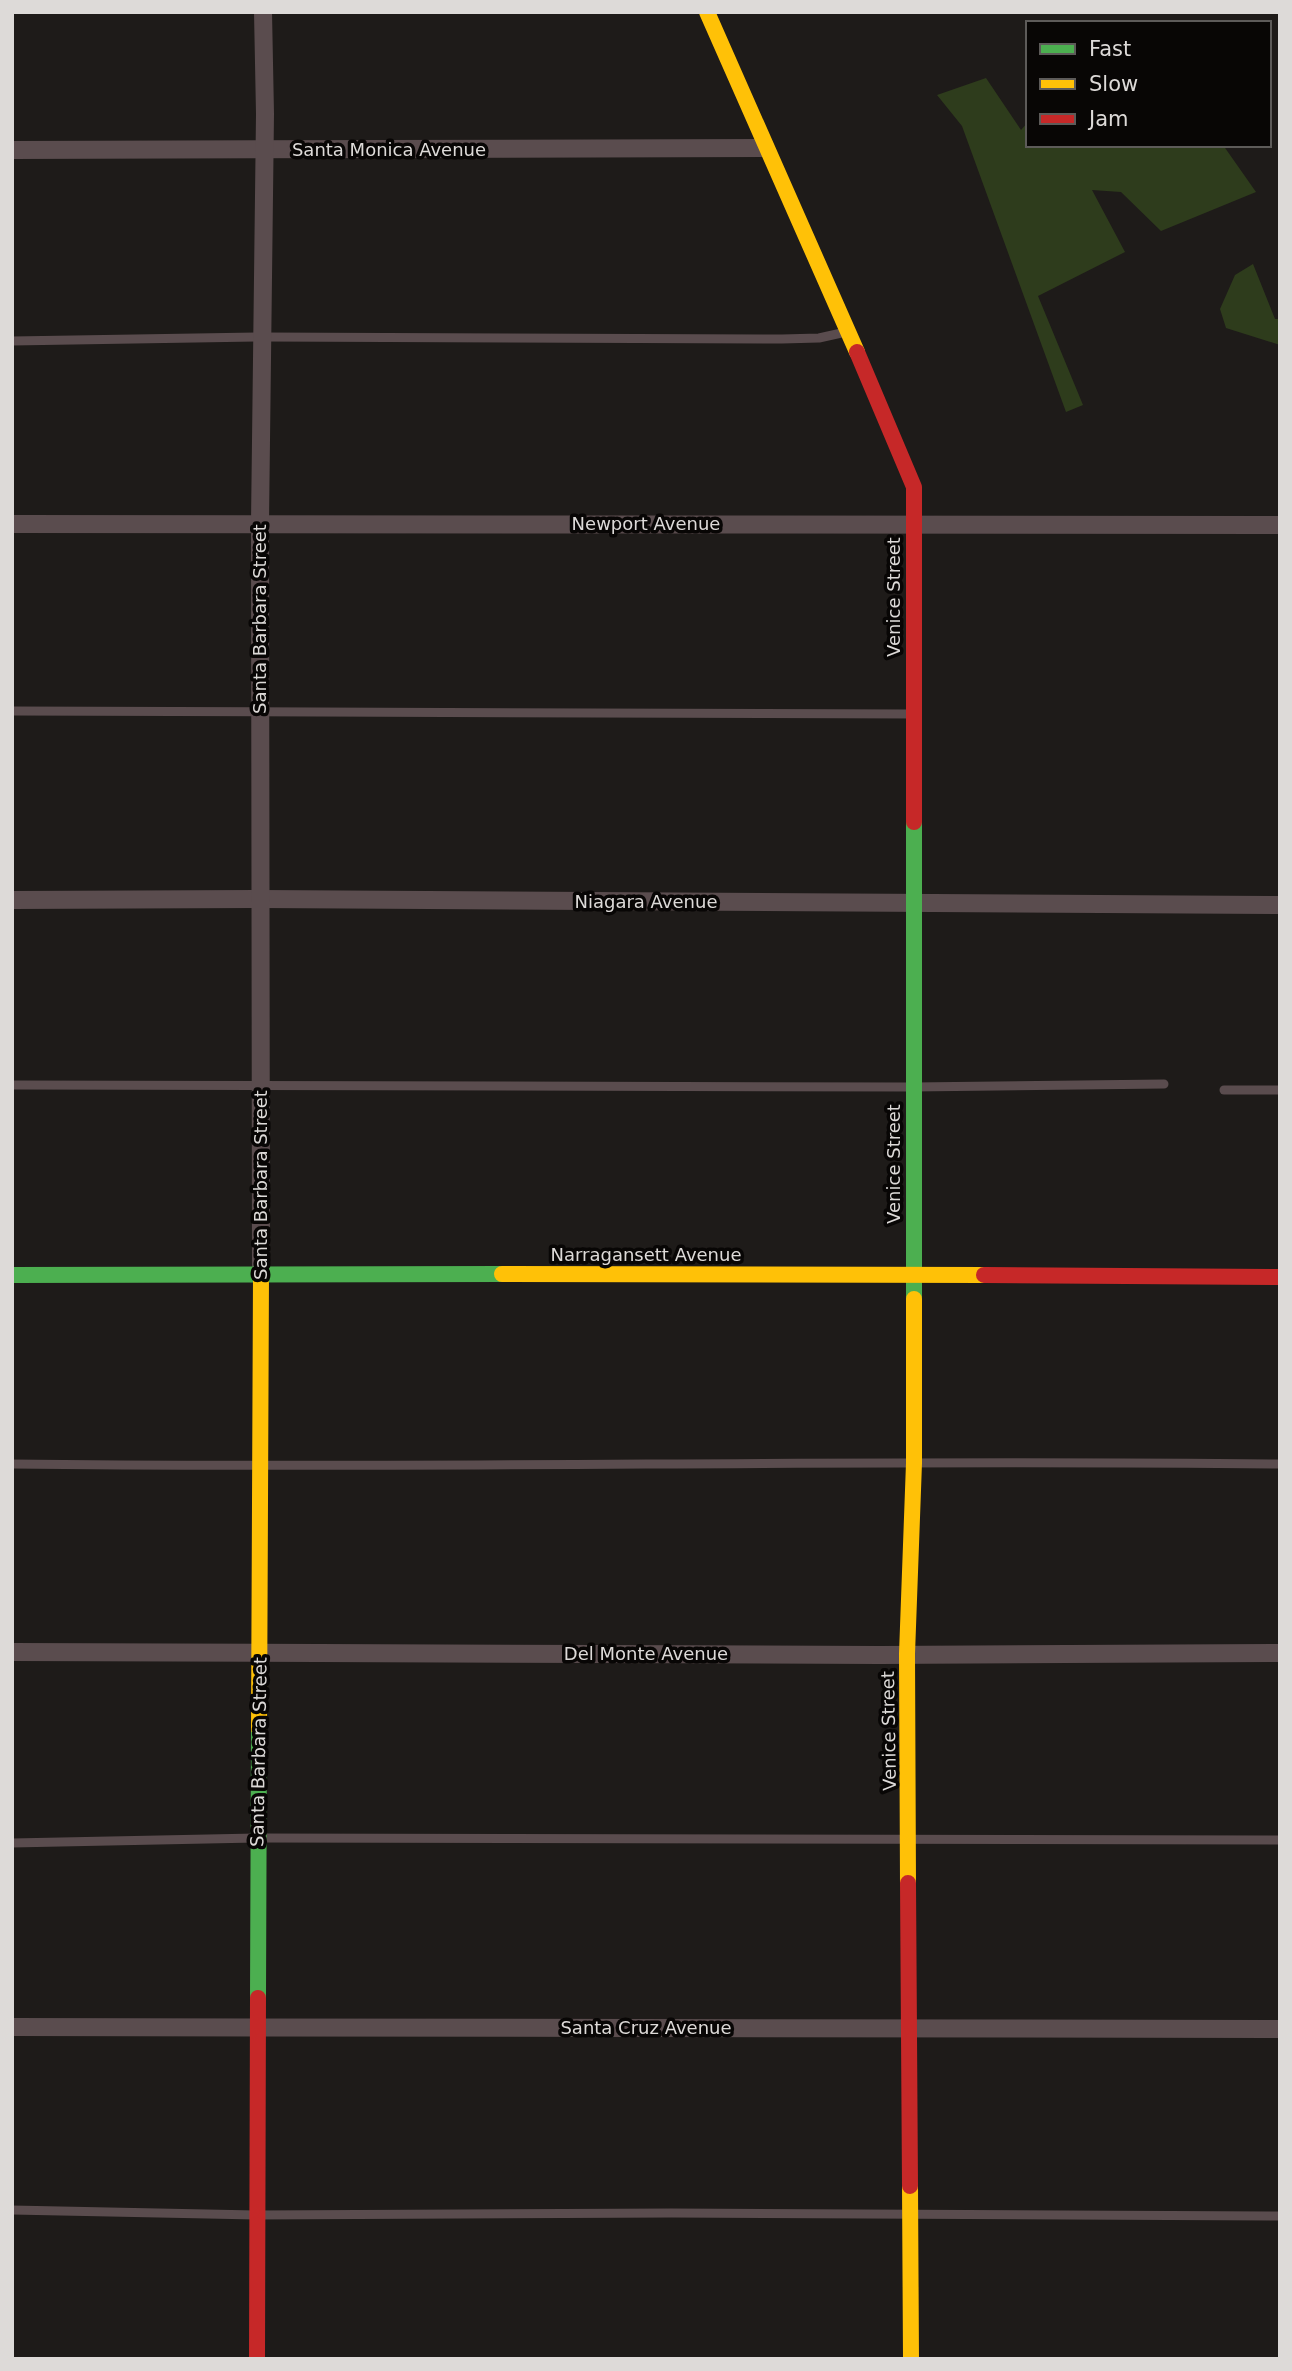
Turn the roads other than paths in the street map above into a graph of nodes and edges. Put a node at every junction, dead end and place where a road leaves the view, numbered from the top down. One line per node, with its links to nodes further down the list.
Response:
1 (263, 12): 5 (street, Santa Barbara Street)
2 (707, 12): 3 (street, Venice Street)
3 (765, 148): 5 (street, Santa Monica Avenue); 6 (street, Venice Street)
4 (12, 150): 5 (street, Santa Monica Avenue)
5 (264, 150): 7 (street, Santa Barbara Street)
6 (848, 332): 7 (lane); 11 (street, Venice Street)
7 (262, 337): 8 (lane); 9 (street, Santa Barbara Street)
8 (12, 341)
9 (260, 523): 10 (street, Newport Avenue); 11 (street, Newport Avenue); 14 (street, Santa Barbara Street)
10 (12, 524)
11 (913, 525): 12 (street, Newport Avenue); 15 (street, Venice Street)
12 (1280, 526)
13 (12, 711): 14 (lane)
14 (261, 711): 15 (lane); 16 (street, Santa Barbara Street)
15 (914, 714): 18 (street, Venice Street)
16 (260, 899): 17 (street, Niagara Avenue); 18 (street, Niagara Avenue); 22 (street, Santa Barbara Street)
17 (12, 900)
18 (913, 902): 19 (street, Niagara Avenue); 23 (street, Venice Street)
19 (1280, 905)
20 (1164, 1084): 23 (lane)
21 (12, 1086): 22 (lane)
22 (262, 1087): 23 (lane); 28 (street, Santa Barbara Street)
23 (913, 1087): 26 (street, Venice Street)
24 (1224, 1090): 25 (lane)
25 (1280, 1090)
26 (913, 1274): 28 (street, Narragansett Avenue); 29 (street, Narragansett Avenue); 30 (street, Venice Street)
27 (12, 1275): 28 (street, Narragansett Avenue)
28 (261, 1275): 33 (street, Santa Barbara Street)
29 (1280, 1277)
30 (914, 1463): 32 (lane); 33 (lane); 37 (street, Venice Street)
31 (12, 1464): 33 (lane)
32 (1280, 1464)
33 (261, 1466): 35 (street, Santa Barbara Street)
34 (12, 1652): 35 (street, Del Monte Avenue)
35 (260, 1653): 37 (street, Del Monte Avenue); 38 (street, Santa Barbara Street)
36 (1280, 1653): 37 (street, Del Monte Avenue)
37 (907, 1654): 39 (street, Venice Street)
38 (257, 1838): 39 (lane); 41 (lane); 42 (street, Santa Barbara Street)
39 (909, 1840): 40 (lane); 44 (street, Venice Street)
40 (1280, 1840)
41 (12, 1843)
42 (257, 2026): 43 (street, Santa Cruz Avenue); 44 (street, Santa Cruz Avenue); 47 (street, Santa Barbara Street)
43 (12, 2028)
44 (909, 2029): 45 (street, Santa Cruz Avenue); 48 (street, Venice Street)
45 (1280, 2029)
46 (12, 2210): 47 (lane)
47 (256, 2215): 48 (lane); 50 (street, Santa Barbara Street)
48 (910, 2215): 49 (lane); 51 (street, Venice Street)
49 (1280, 2216)
50 (257, 2359)
51 (911, 2359)

